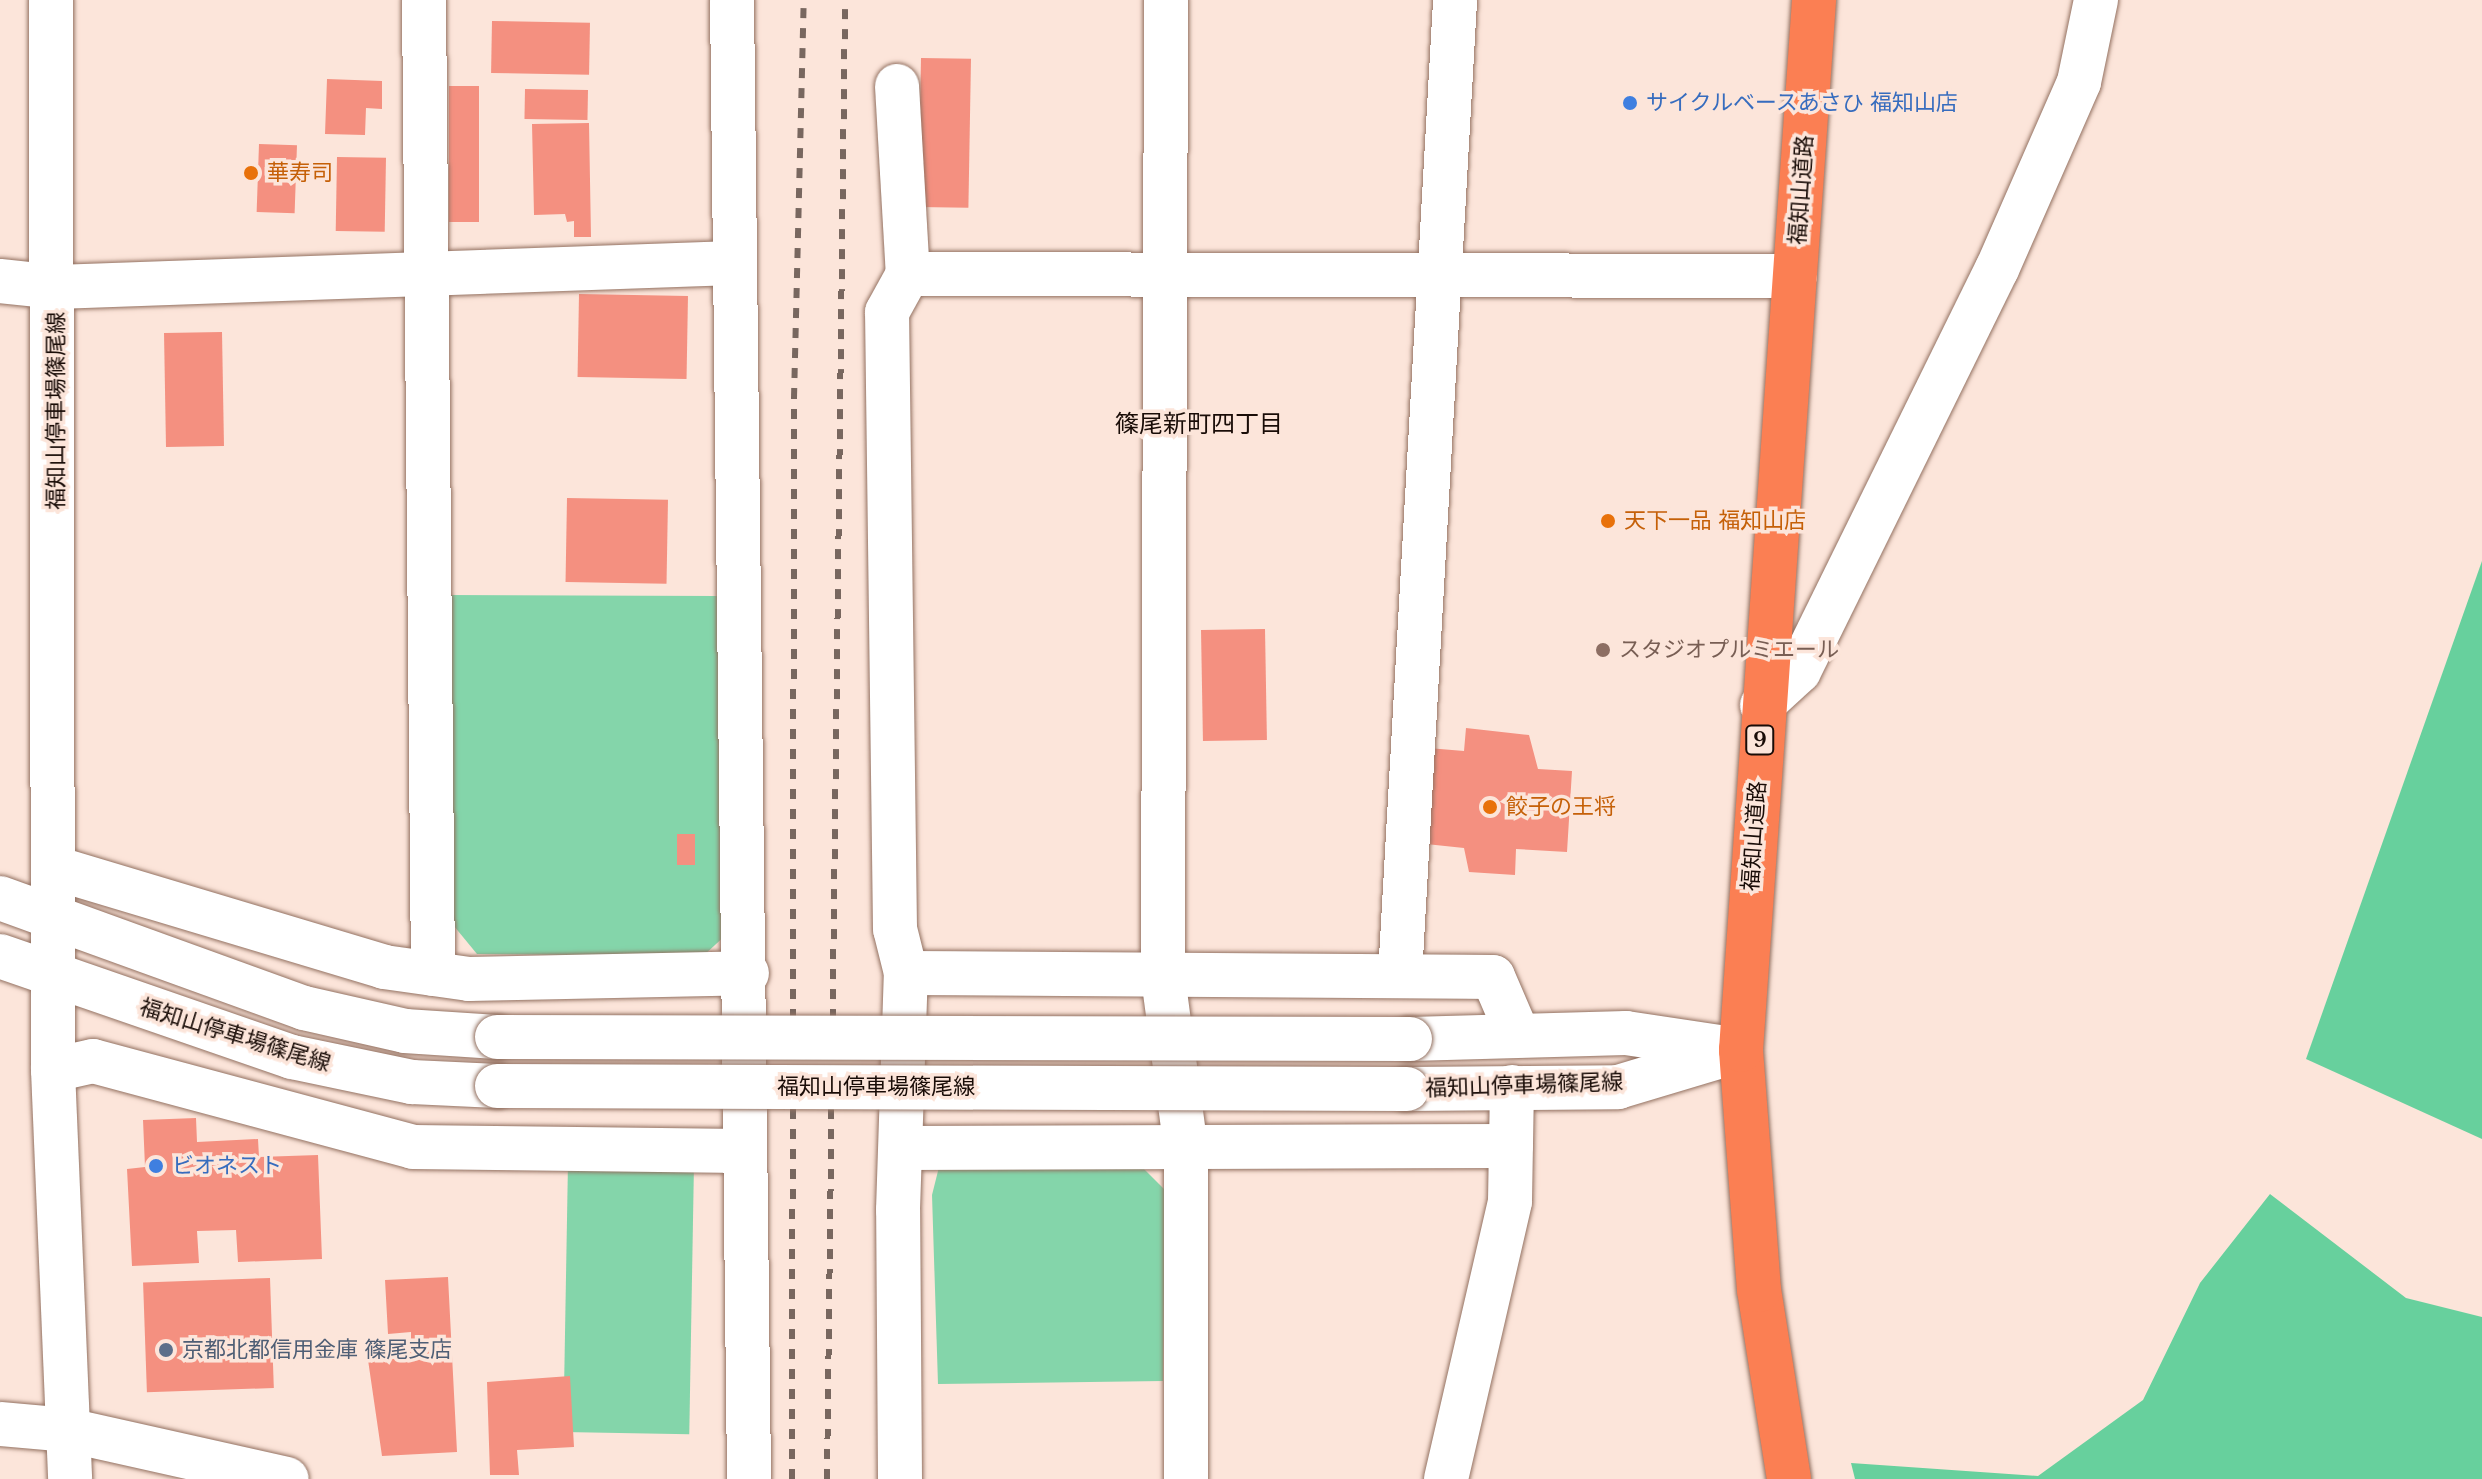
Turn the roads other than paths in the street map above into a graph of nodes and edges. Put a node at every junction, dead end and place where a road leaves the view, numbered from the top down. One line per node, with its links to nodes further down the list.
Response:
1 (51, 0): 16 (street, 福知山停車場篠尾線)
2 (424, 0): 10 (street)
3 (732, 0): 9 (street)
4 (1166, 0): 13 (street)
5 (1455, 0): 11 (street)
6 (1814, 0): 14 (highway, 福知山道路 / 9)
7 (2096, 0): 17 (street)
8 (897, 86): 12 (street)
9 (734, 263): 10 (street); 22 (street)
10 (428, 270): 16 (street); 24 (street)
11 (1437, 273): 13 (street); 14 (street); 26 (street)
12 (908, 274): 13 (street); 23 (street)
13 (1164, 274): 27 (street)
14 (1795, 276): 17 (highway, 福知山道路 / 9)
15 (0, 281): 16 (street)
16 (56, 287): 18 (street, 福知山停車場篠尾線)
17 (1762, 705): 29 (highway, 福知山道路 / 9)
18 (55, 868): 20 (street, 福知山停車場篠尾線); 24 (street)
19 (0, 898): 20 (street)
20 (53, 919): 25 (street, 福知山停車場篠尾線); 28 (street, 福知山停車場篠尾線, bridge)
21 (0, 956): 25 (street)
22 (747, 973): 24 (street); 35 (street)
23 (906, 973): 27 (street); 33 (street)
24 (433, 974)
25 (52, 976): 30 (street); 31 (street, 福知山停車場篠尾線, bridge)
26 (1400, 976): 27 (street); 28 (street)
27 (1163, 977): 34 (street)
28 (1518, 1035): 29 (street, 福知山停車場篠尾線)
29 (1741, 1050): 31 (street, 福知山停車場篠尾線); 44 (highway, 福知山道路 / 9)
30 (53, 1070): 35 (street); 37 (street)
31 (1512, 1087): 32 (street)
32 (1511, 1146): 34 (street); 43 (street)
33 (904, 1148): 34 (street); 41 (street)
34 (1186, 1149): 42 (street)
35 (742, 1151): 40 (street)
36 (0, 1424): 37 (street)
37 (68, 1430): 38 (street); 39 (street)
38 (70, 1479)
39 (287, 1479)
40 (749, 1479)
41 (900, 1479)
42 (1186, 1479)
43 (1446, 1479)
44 (1789, 1479)

